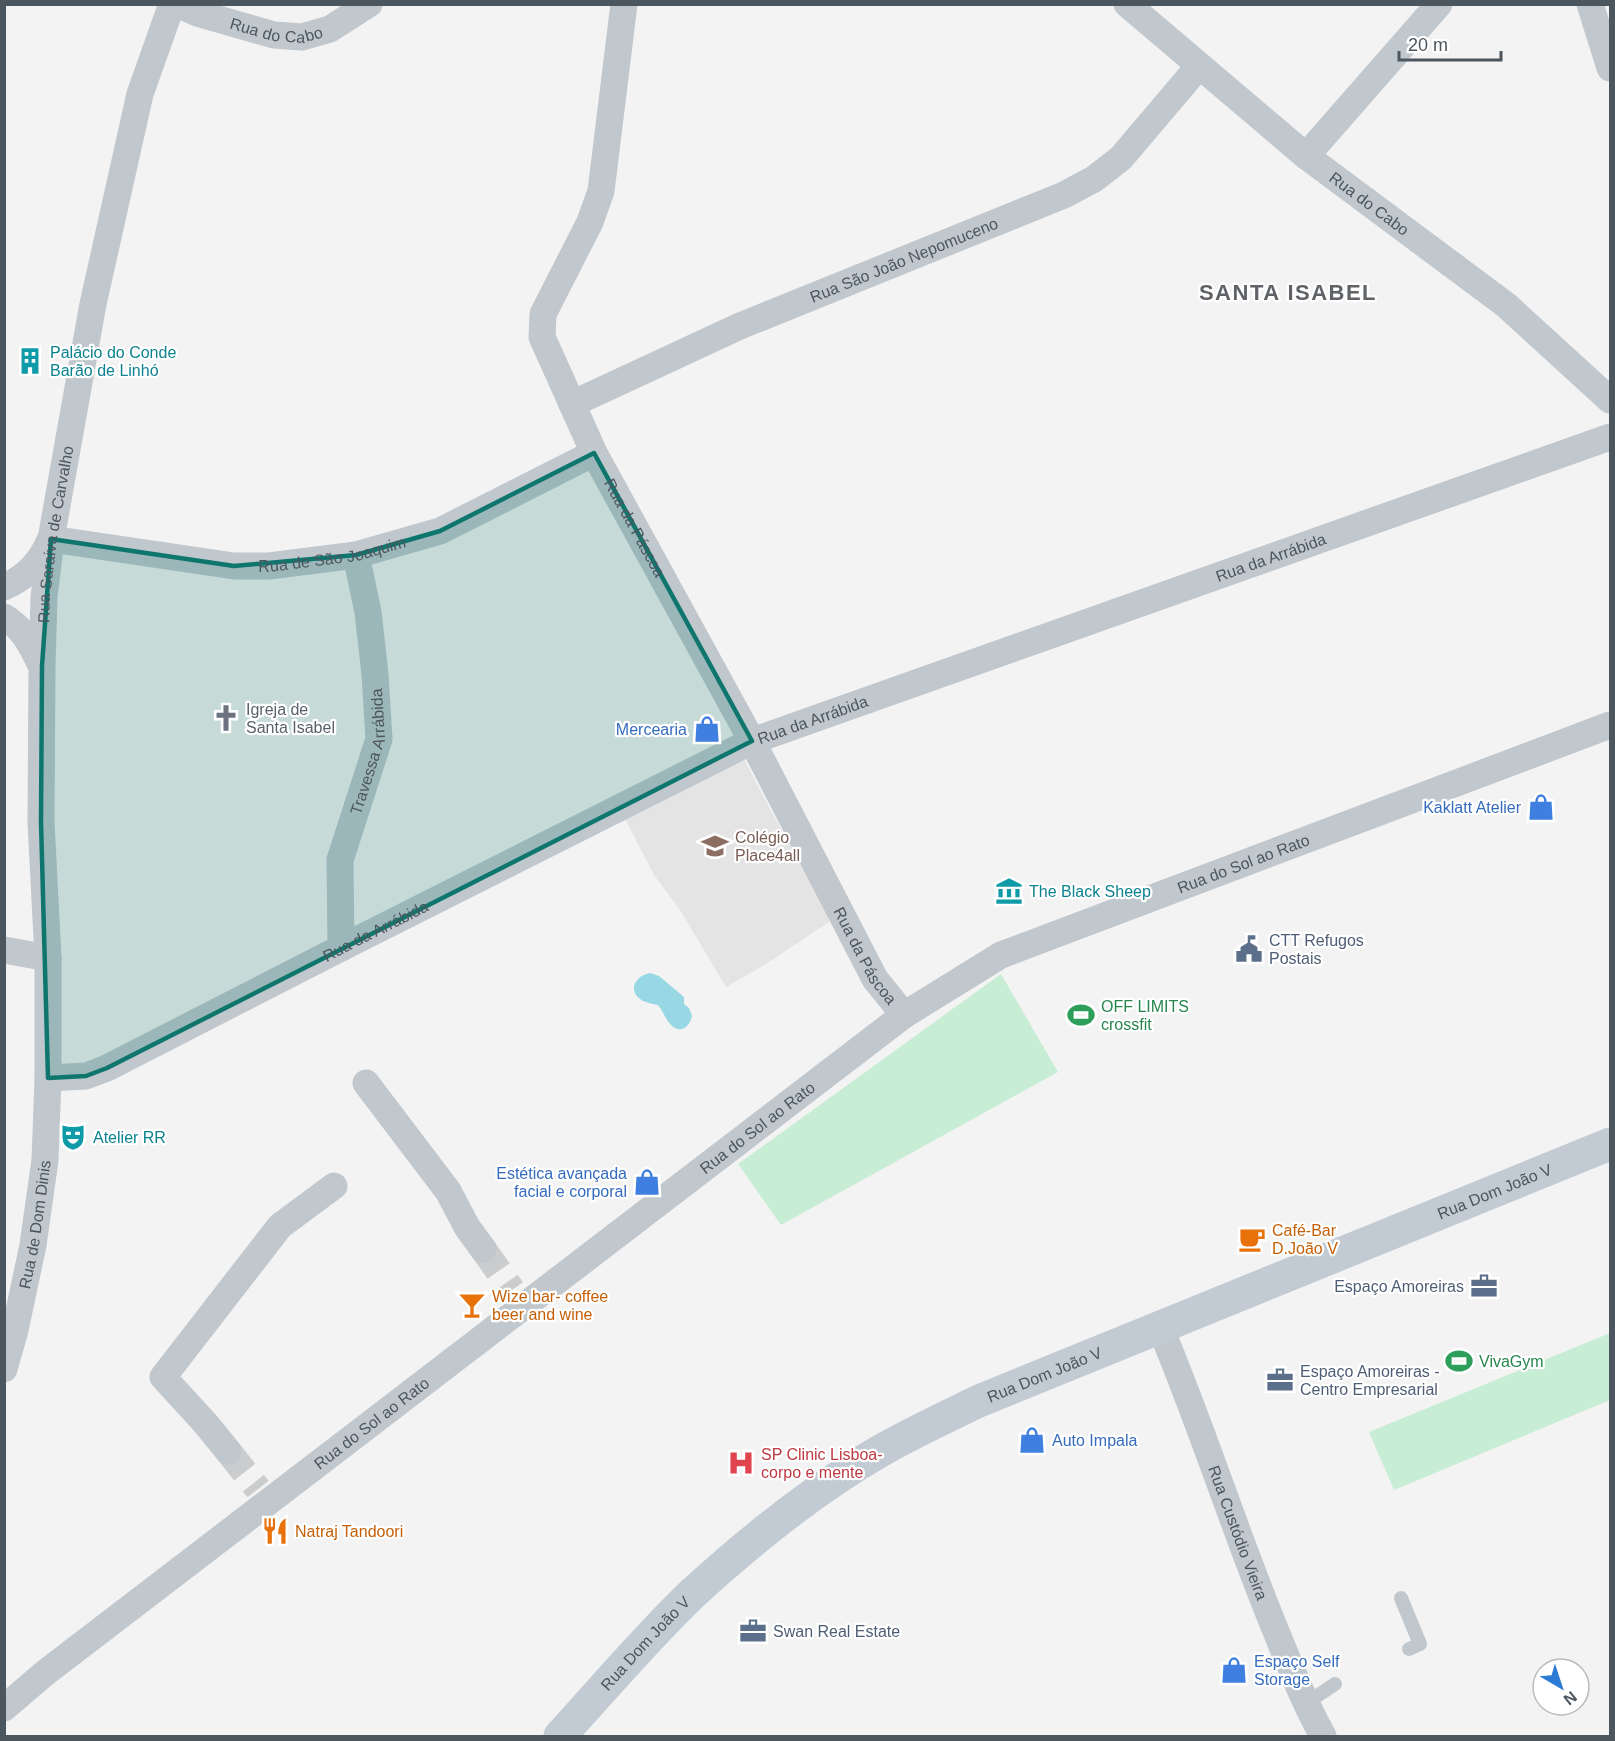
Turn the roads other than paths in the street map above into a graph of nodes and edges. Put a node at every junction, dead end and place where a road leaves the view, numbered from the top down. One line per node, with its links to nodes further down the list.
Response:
1 (172, 4): 15 (street, Rua Saraiva de Carvalho)
2 (177, 4): 3 (street, Rua do Cabo)
3 (369, 4)
4 (624, 4): 12 (street, Rua da Páscoa)
5 (1127, 4): 8 (street, Rua do Cabo)
6 (1439, 4): 10 (street)
7 (1590, 4): 9 (street)
8 (1199, 66): 10 (street, Rua do Cabo); 12 (street, Rua São João Nepomuceno)
9 (1611, 68)
10 (1306, 156): 11 (street, Rua do Cabo)
11 (1611, 400)
12 (572, 404): 14 (street, Rua da Páscoa)
13 (1611, 437): 21 (street, Rua da Arrábida)
14 (594, 453): 16 (street, Rua de São Joaquim); 21 (street, Rua da Páscoa)
15 (51, 538): 16 (street, Rua de São Joaquim); 17 (street); 19 (street, Rua Saraiva de Carvalho)
16 (356, 555): 22 (street, Travessa Arrábida)
17 (4, 587)
18 (4, 617): 19 (street)
19 (42, 666): 24 (street, Rua Saraiva de Carvalho)
20 (1611, 725): 25 (street, Rua do Sol ao Rato)
21 (752, 741): 22 (street, Rua da Arrábida); 25 (street, Rua da Páscoa)
22 (340, 948): 26 (street, Rua da Arrábida)
23 (4, 950): 24 (street)
24 (48, 958): 26 (street, Rua Saraiva de Carvalho)
25 (904, 1015): 38 (street, Rua do Sol ao Rato)
26 (48, 1078): 32 (street, Rua de Dom Dinis)
27 (366, 1083): 30 (street)
28 (1611, 1143): 31 (main road, Rua Dom João V)
29 (334, 1186): 33 (street)
30 (483, 1249)
31 (1160, 1327): 37 (street, Rua Custódio Vieira); 39 (main road, Rua Dom João V)
32 (4, 1369)
33 (228, 1451)
34 (1401, 1598): 35 (lane)
35 (1409, 1649)
36 (1335, 1684): 37 (lane)
37 (1305, 1704): 40 (street, Rua Custódio Vieira)
38 (4, 1708)
39 (560, 1737)
40 (1323, 1737)

